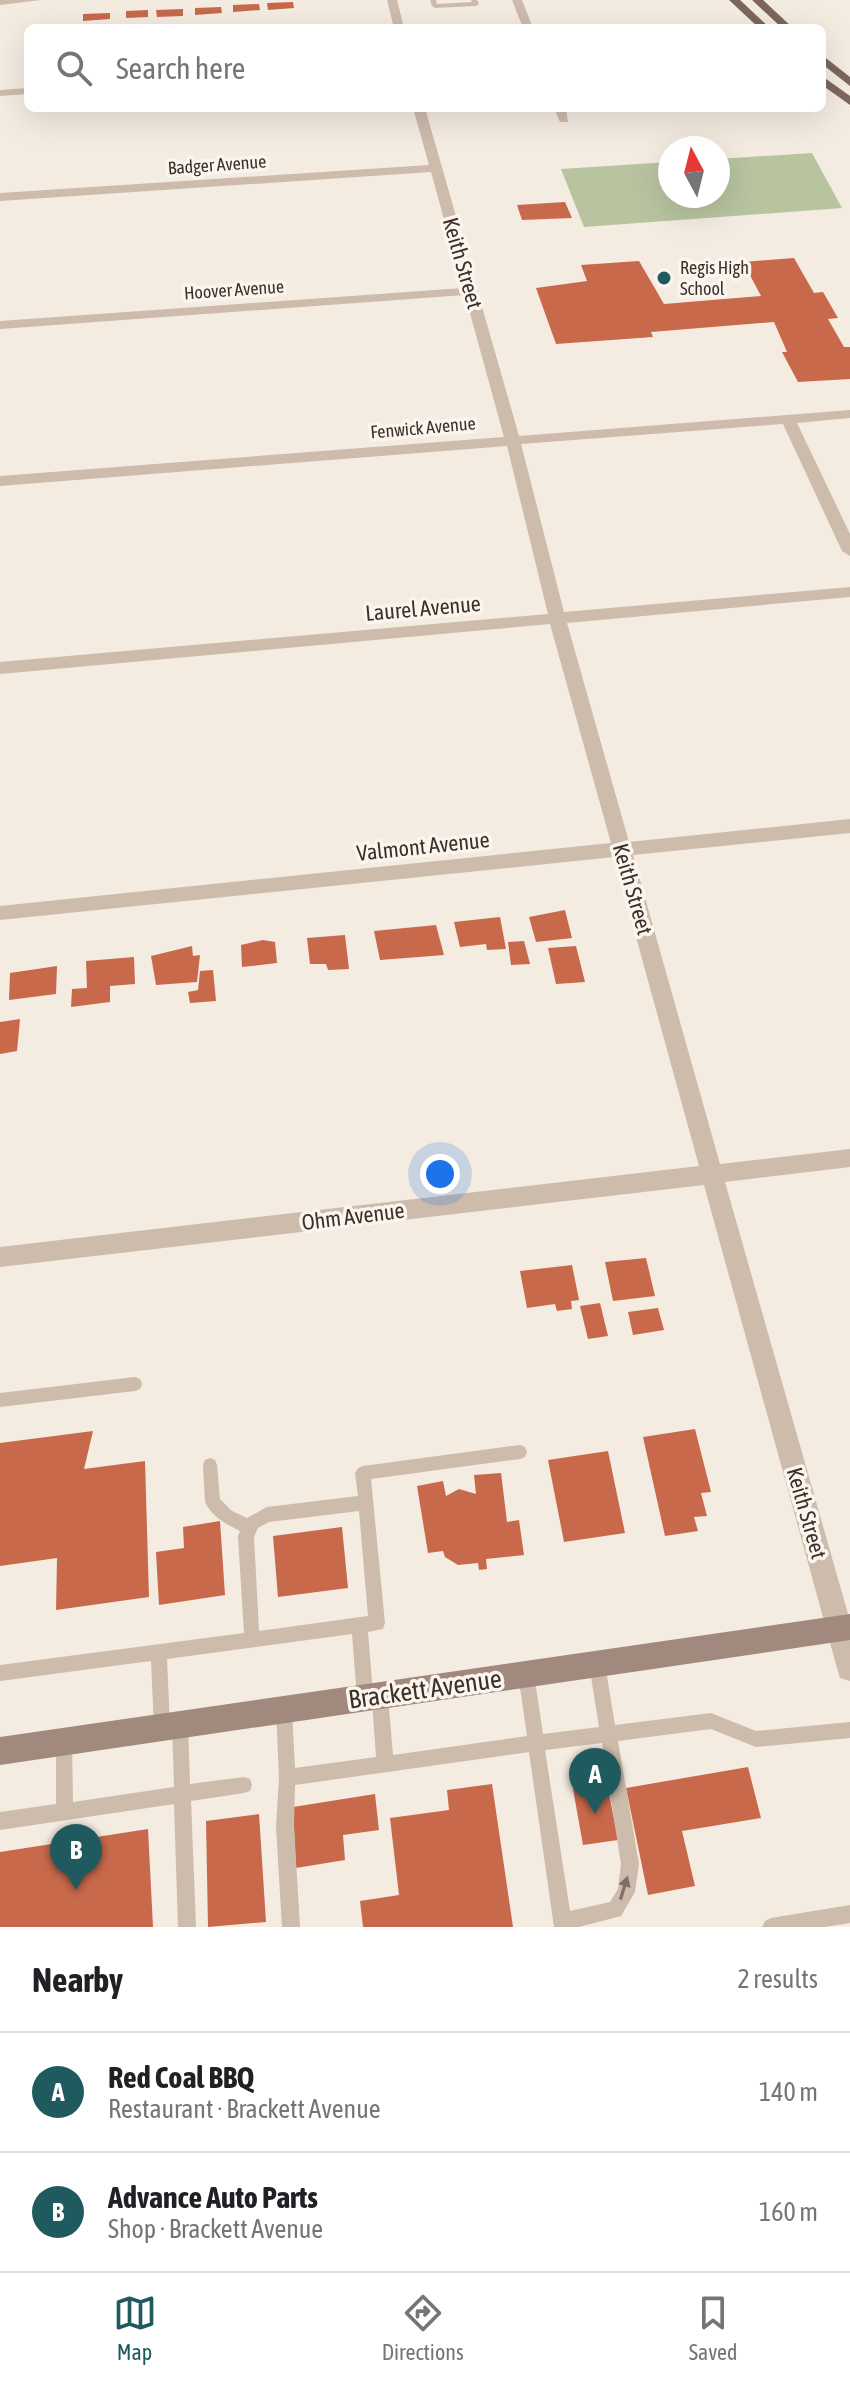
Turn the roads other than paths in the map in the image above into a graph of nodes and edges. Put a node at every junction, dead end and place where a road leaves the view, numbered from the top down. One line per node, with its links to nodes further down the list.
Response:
1 (36, 0): 8 (street)
2 (392, 0): 9 (street)
3 (433, 0): 4 (lane)
4 (474, 0)
5 (517, 0): 10 (street)
6 (734, 0): 11 (main road)
7 (757, 0): 12 (main road)
8 (0, 2)
9 (398, 24)
10 (526, 24)
11 (761, 24)
12 (784, 24)
13 (826, 62): 15 (main road)
14 (826, 83): 18 (main road)
15 (850, 83)
16 (24, 91): 17 (street)
17 (0, 93)
18 (850, 100)
19 (420, 112): 20 (street, Keith Street)
20 (436, 168): 21 (street, Badger Avenue); 22 (street, Keith Street)
21 (0, 197)
22 (472, 291): 23 (street, Hoover Avenue); 26 (street, Keith Street)
23 (0, 325)
24 (850, 414): 25 (street, Fenwick Avenue)
25 (788, 419): 26 (street, Fenwick Avenue); 28 (street)
26 (513, 441): 27 (street, Fenwick Avenue); 30 (street, Keith Street)
27 (0, 481)
28 (850, 551)
29 (850, 592): 30 (street, Laurel Avenue)
30 (557, 618): 31 (street, Laurel Avenue); 33 (street, Keith Street)
31 (0, 668)
32 (850, 826): 33 (street, Valmont Avenue)
33 (622, 849): 34 (street, Valmont Avenue); 36 (street, Keith Street)
34 (0, 913)
35 (850, 1158): 36 (street, Ohm Avenue)
36 (715, 1174): 37 (street, Ohm Avenue); 45 (street, Keith Street)
37 (0, 1257)
38 (135, 1384): 39 (lane)
39 (0, 1400)
40 (520, 1452): 42 (lane)
41 (210, 1465): 43 (lane)
42 (366, 1503): 43 (lane); 44 (lane)
43 (250, 1528): 46 (lane)
44 (359, 1625): 46 (lane); 52 (lane)
45 (845, 1628): 48 (main road, Brackett Avenue); 49 (street, Keith Street)
46 (252, 1639): 47 (lane)
47 (159, 1651): 50 (lane); 54 (lane)
48 (597, 1664): 51 (main road, Brackett Avenue); 56 (lane)
49 (850, 1668)
50 (0, 1673)
51 (526, 1674): 52 (main road, Brackett Avenue); 58 (lane)
52 (373, 1697): 53 (main road, Brackett Avenue); 60 (lane)
53 (284, 1710): 54 (main road, Brackett Avenue); 61 (lane)
54 (171, 1726): 57 (main road, Brackett Avenue); 63 (lane)
55 (850, 1730): 56 (lane)
56 (605, 1732): 58 (lane); 67 (lane, one-way to 56)
57 (64, 1742): 59 (main road, Brackett Avenue); 64 (lane)
58 (536, 1743): 60 (lane); 67 (lane)
59 (0, 1751)
60 (385, 1763): 61 (lane)
61 (287, 1778): 69 (lane)
62 (244, 1785): 63 (lane)
63 (183, 1794): 64 (lane); 68 (lane)
64 (65, 1811): 65 (lane)
65 (0, 1821)
66 (850, 1914): 70 (lane)
67 (563, 1925)
68 (187, 1927)
69 (291, 1927)
70 (771, 1927)

